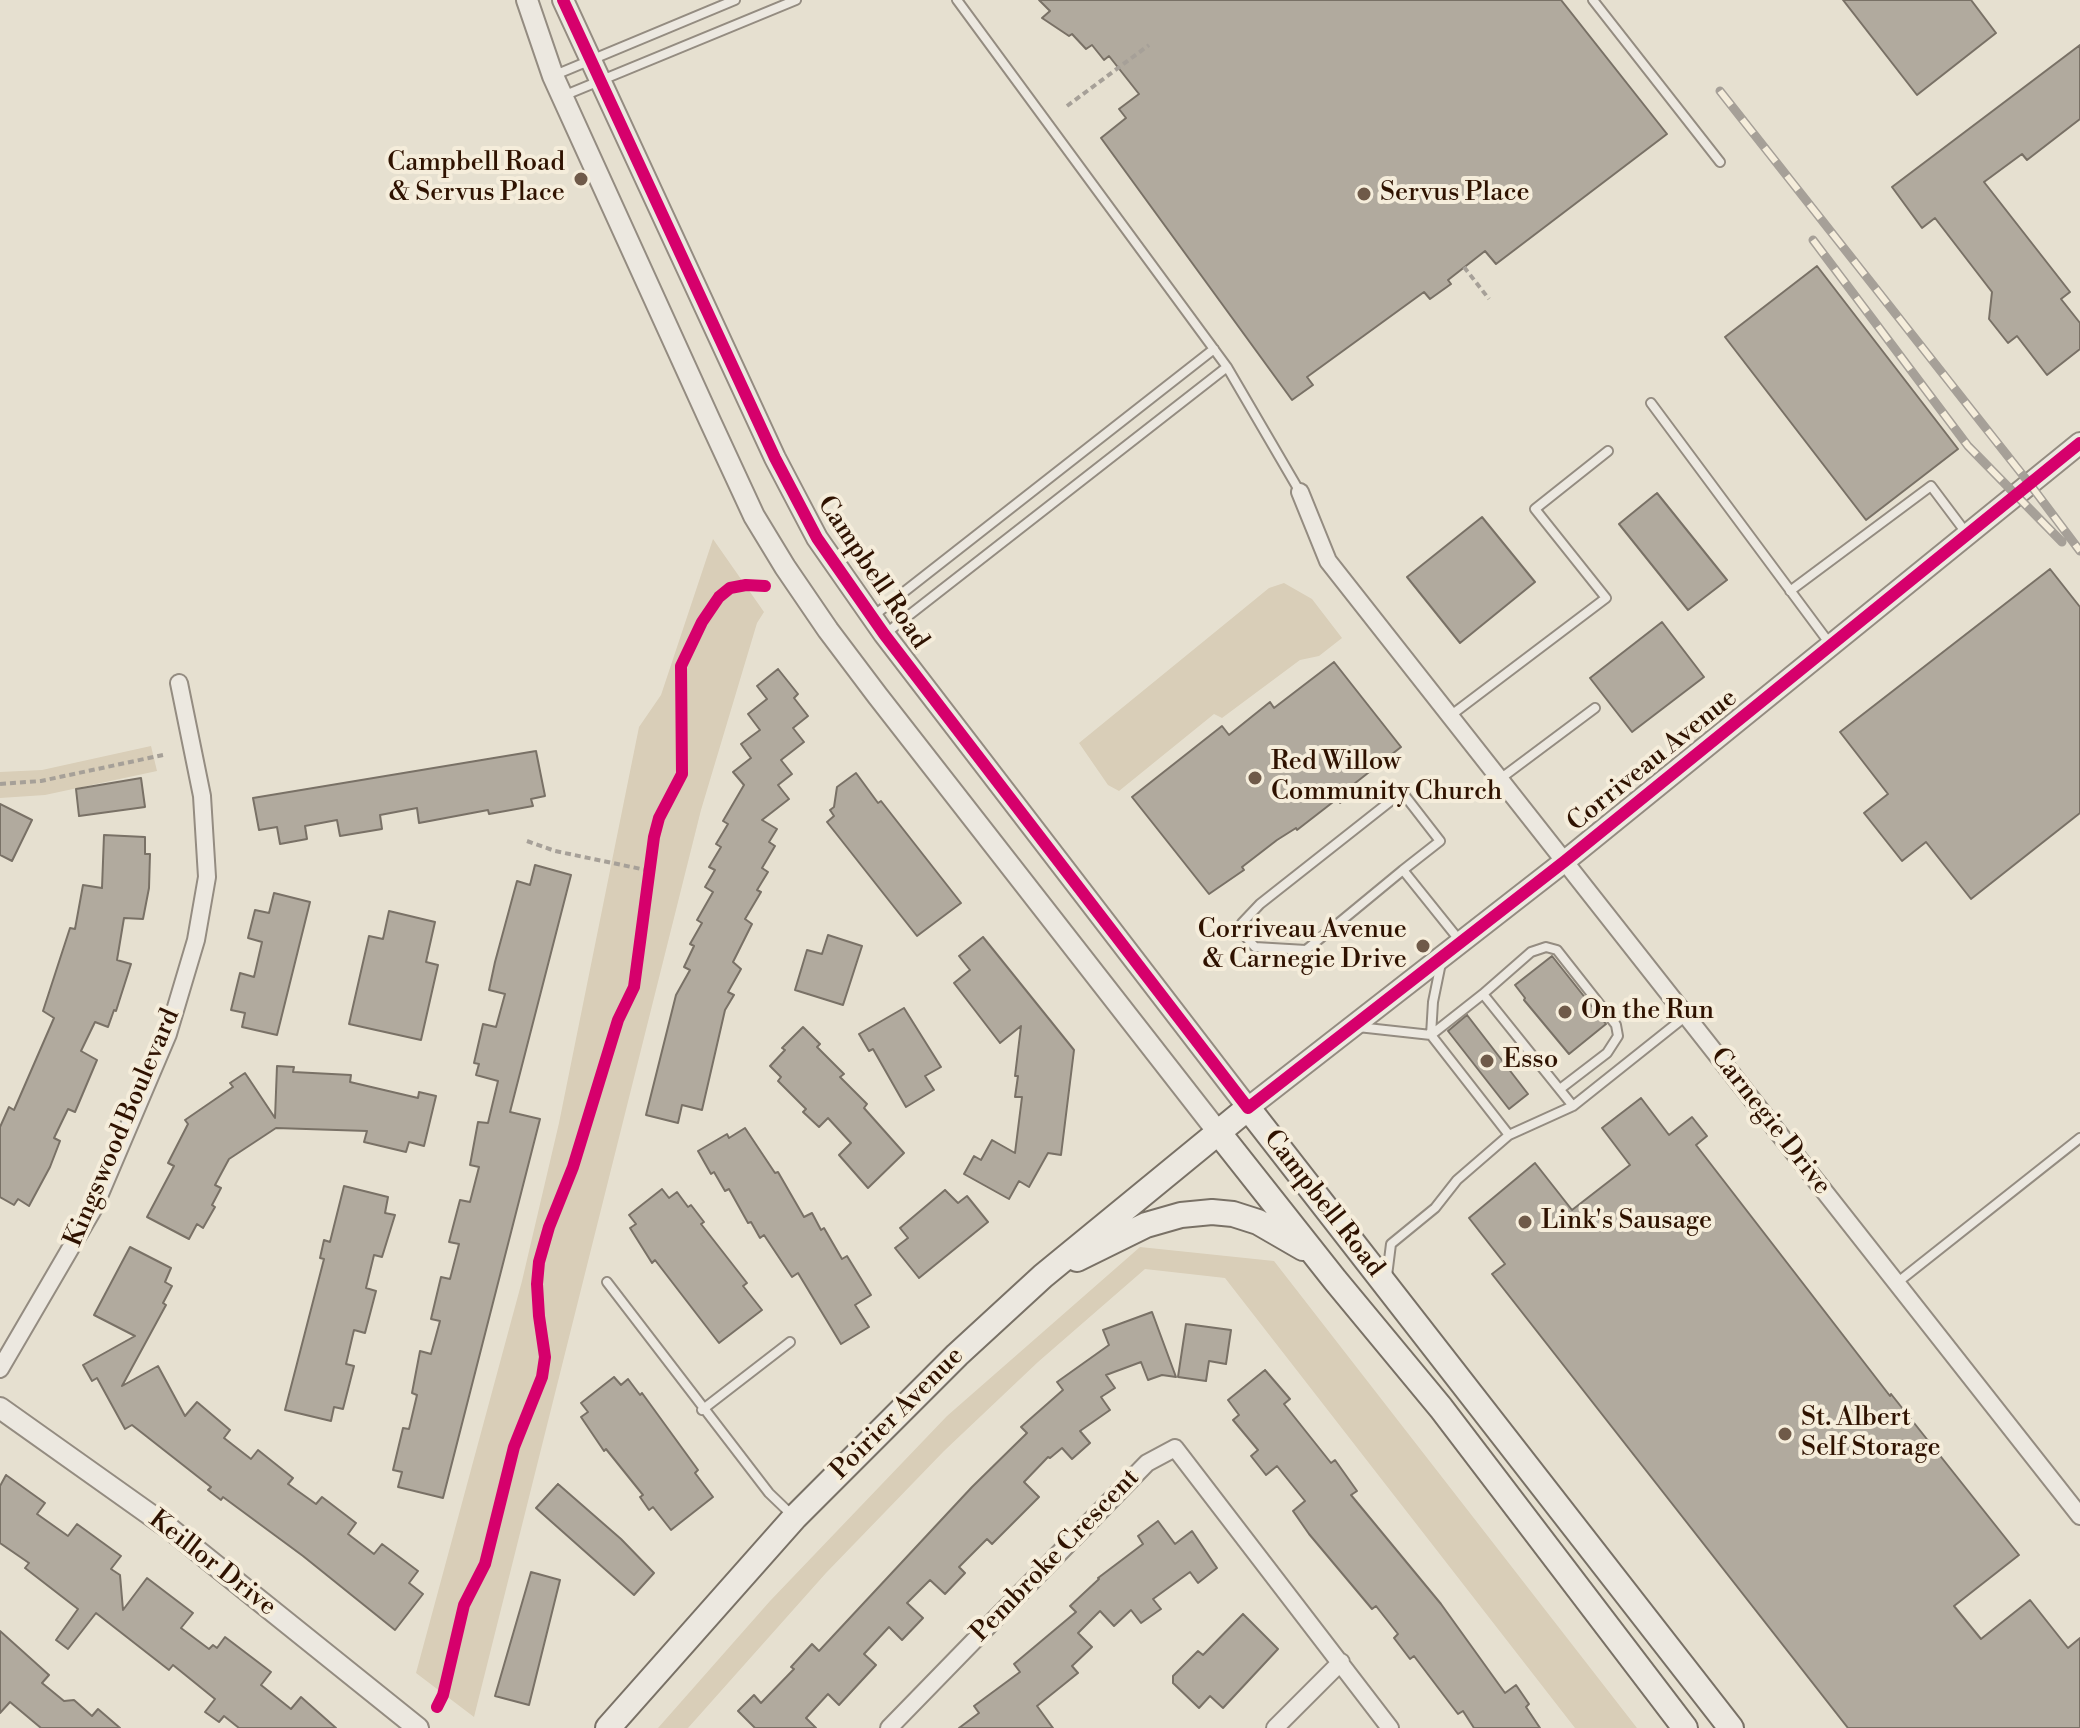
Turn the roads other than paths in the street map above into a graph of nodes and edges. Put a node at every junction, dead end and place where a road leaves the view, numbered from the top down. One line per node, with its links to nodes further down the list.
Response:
1 (527, 0): 8 (street, Campbell Road)
2 (563, 0): 7 (street, Campbell Road)
3 (735, 0): 7 (lane)
4 (796, 0): 9 (lane)
5 (957, 0): 12 (lane)
6 (1593, 0): 11 (lane)
7 (591, 60): 8 (lane); 9 (street, Campbell Road)
8 (553, 76): 10 (street, Campbell Road)
9 (600, 80): 10 (lane); 20 (street, Campbell Road)
10 (562, 97): 38 (street, Campbell Road)
11 (1720, 162)
12 (1214, 349): 13 (lane); 20 (lane)
13 (1227, 367): 17 (lane); 21 (lane)
14 (1651, 403): 19 (lane)
15 (2080, 443): 18 (street, Corriveau Avenue)
16 (1608, 451): 25 (lane)
17 (1300, 492): 25 (street, Carnegie Drive)
18 (1967, 534): 19 (lane); 22 (street, Corriveau Avenue)
19 (1790, 591): 22 (lane)
20 (872, 617): 21 (street, Campbell Road)
21 (884, 634): 37 (street, Campbell Road)
22 (1830, 645): 27 (street, Corriveau Avenue)
23 (179, 683): 47 (street, Kingswood Boulevard)
24 (1595, 708): 26 (lane)
25 (1450, 716): 26 (street, Carnegie Drive)
26 (1500, 779): 27 (street, Carnegie Drive)
27 (1565, 861): 29 (street, Corriveau Avenue); 32 (street, Carnegie Drive)
28 (1403, 870): 28 (lane); 29 (lane)
29 (1461, 942): 30 (street, Corriveau Avenue)
30 (1442, 957): 33 (street, Corriveau Avenue); 34 (lane)
31 (1483, 994): 34 (lane); 35 (lane); 35 (lane)
32 (1686, 1016): 36 (lane); 44 (street, Carnegie Drive)
33 (1353, 1027): 34 (lane); 37 (street, Corriveau Avenue)
34 (1431, 1035): 39 (lane)
35 (1560, 1089): 36 (lane)
36 (1573, 1106): 39 (lane)
37 (1248, 1108): 38 (main road, Poirier Avenue); 45 (main road, Campbell Road)
38 (1218, 1132): 41 (main road, Poirier Avenue); 42 (main road, Campbell Road)
39 (1509, 1135): 45 (lane)
40 (2080, 1138): 44 (lane)
41 (1043, 1276): 42 (main road); 51 (main road, Poirier Avenue)
42 (1335, 1280): 58 (main road, Campbell Road)
43 (607, 1282): 49 (lane)
44 (1898, 1282): 50 (street, Carnegie Drive)
45 (1386, 1284): 59 (main road, Campbell Road)
46 (790, 1342): 49 (lane)
47 (0, 1369)
48 (0, 1408): 53 (street, Keillor Drive)
49 (702, 1410): 51 (lane)
50 (2080, 1516)
51 (795, 1517): 54 (main road, Poirier Avenue)
52 (1341, 1662): 55 (street, Pembroke Crescent); 56 (street); 57 (street, Pembroke Crescent)
53 (418, 1728)
54 (608, 1728)
55 (889, 1728)
56 (1275, 1728)
57 (1390, 1728)
58 (1685, 1728)
59 (1731, 1728)

